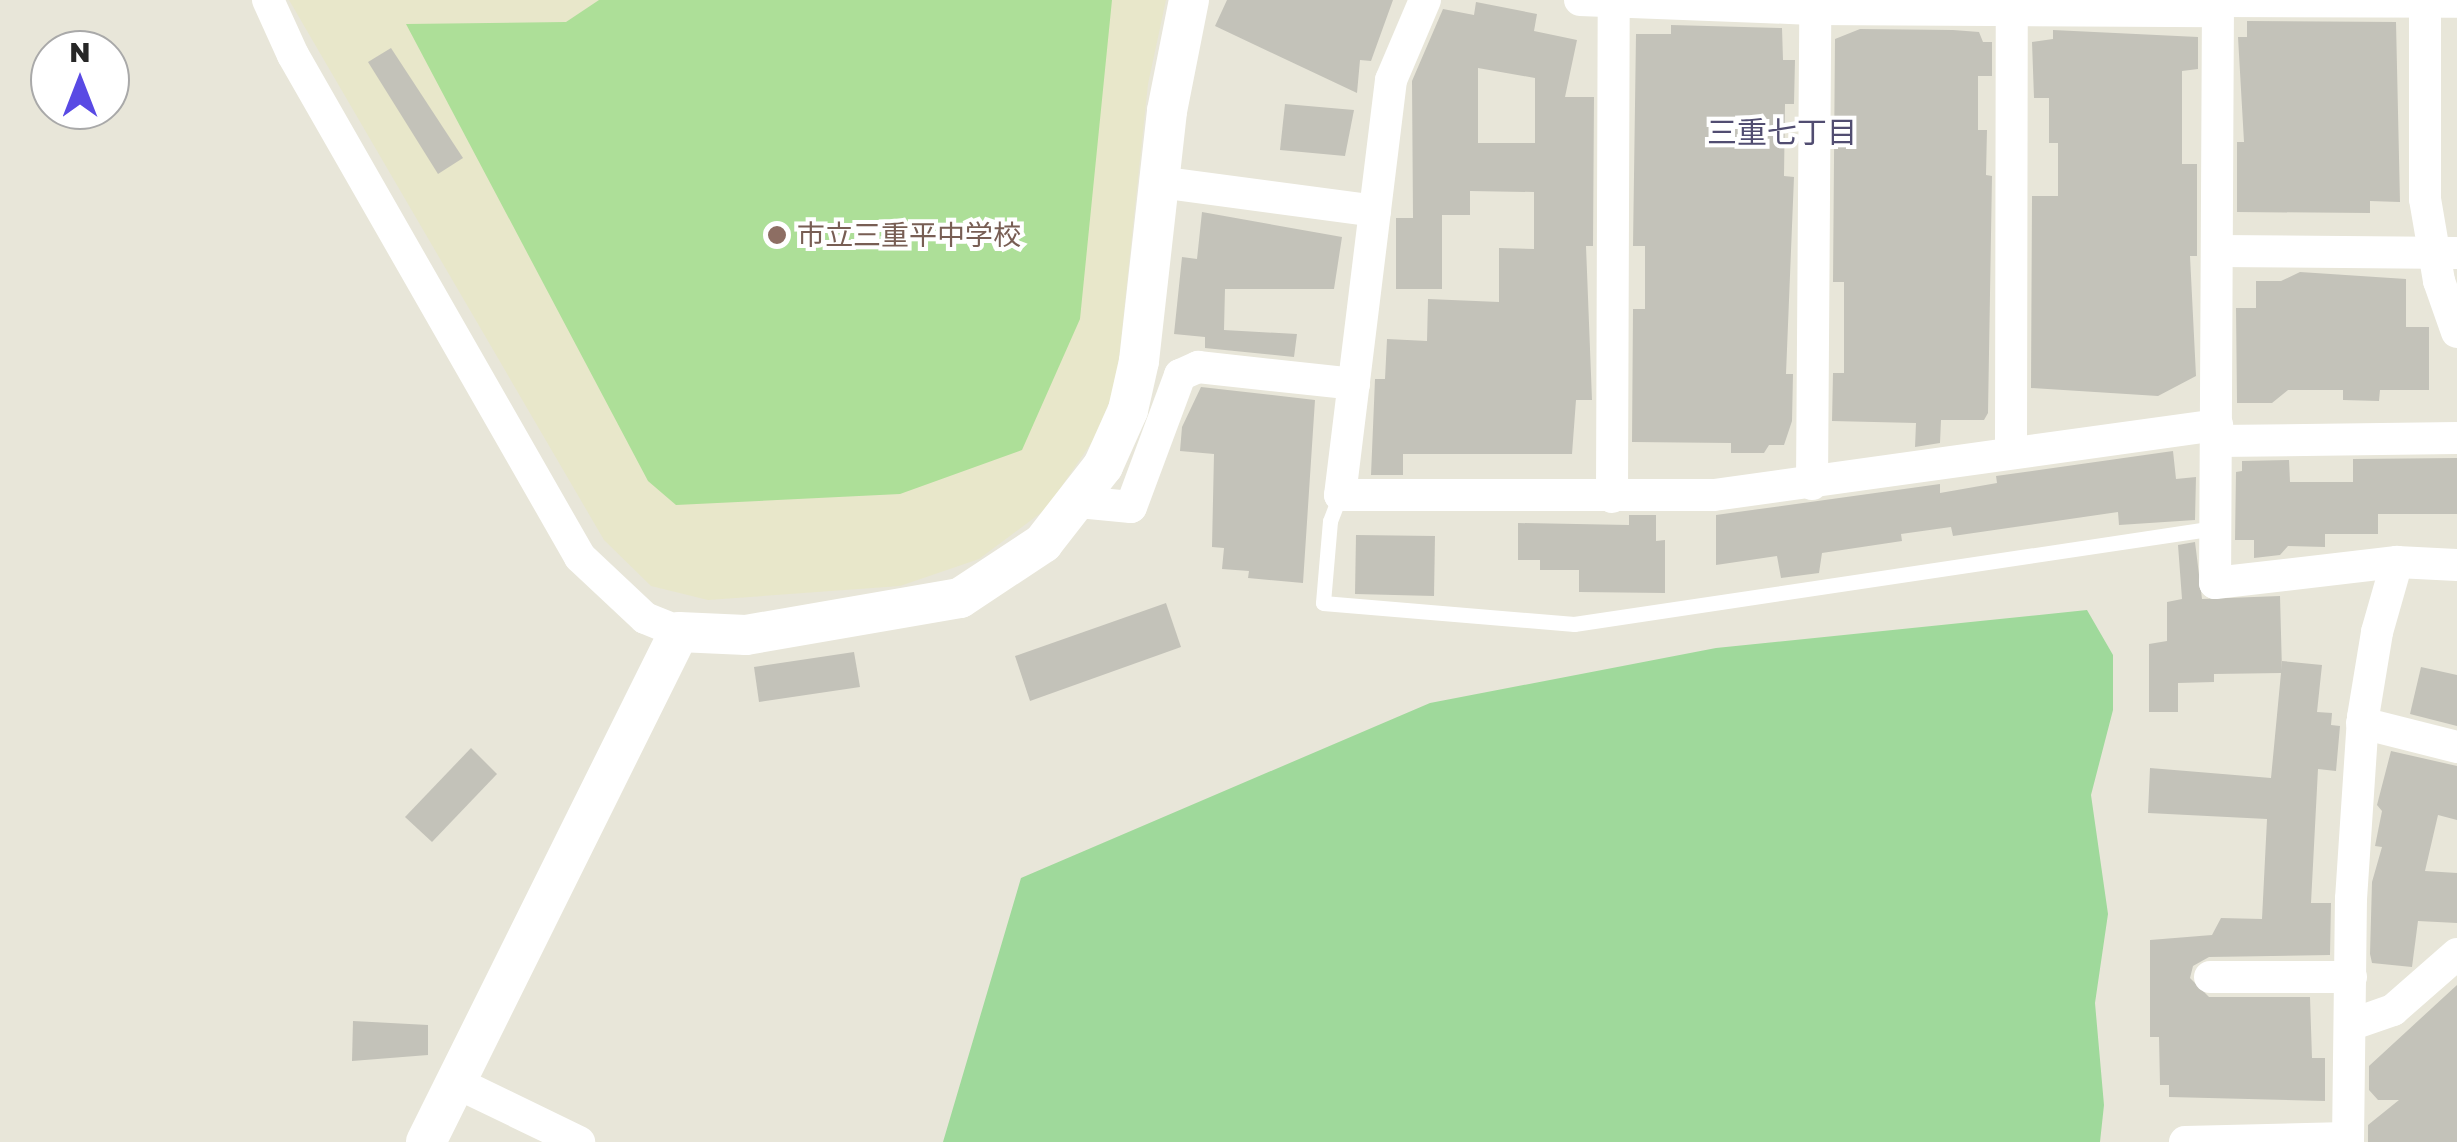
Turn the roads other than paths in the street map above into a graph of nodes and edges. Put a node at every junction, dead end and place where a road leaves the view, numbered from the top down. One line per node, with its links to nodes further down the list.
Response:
1 (268, 0): 26 (street)
2 (1189, 0): 10 (street)
3 (1426, 0): 11 (street)
4 (1580, 0): 7 (street)
5 (2436, 1): 6 (street); 13 (street)
6 (2218, 4): 9 (street); 12 (street)
7 (1614, 5): 8 (street); 21 (street)
8 (1814, 5): 9 (street); 19 (street)
9 (2012, 7): 18 (street)
10 (1159, 182): 11 (street); 22 (street)
11 (1374, 211): 15 (street)
12 (2218, 251): 13 (street); 16 (street)
13 (2445, 253): 14 (street)
14 (2457, 332)
15 (1354, 384): 20 (street); 22 (street)
16 (2218, 433): 17 (street); 18 (street); 23 (street)
17 (2457, 438)
18 (2011, 453): 19 (street)
19 (1812, 484): 21 (street)
20 (1340, 495): 21 (street); 23 (lane)
21 (1612, 498)
22 (1078, 502): 26 (street)
23 (2215, 528): 24 (street)
24 (2397, 562): 25 (street); 27 (street)
25 (2457, 564)
26 (678, 632): 33 (street)
27 (2362, 723): 28 (street); 31 (street)
28 (2457, 747)
29 (2457, 954): 32 (street)
30 (2210, 977): 31 (street)
31 (2350, 977): 32 (street)
32 (2350, 1025): 34 (street)
33 (455, 1082): 35 (street); 36 (street)
34 (2347, 1140): 37 (street)
35 (426, 1142)
36 (579, 1142)
37 (2185, 1142)

